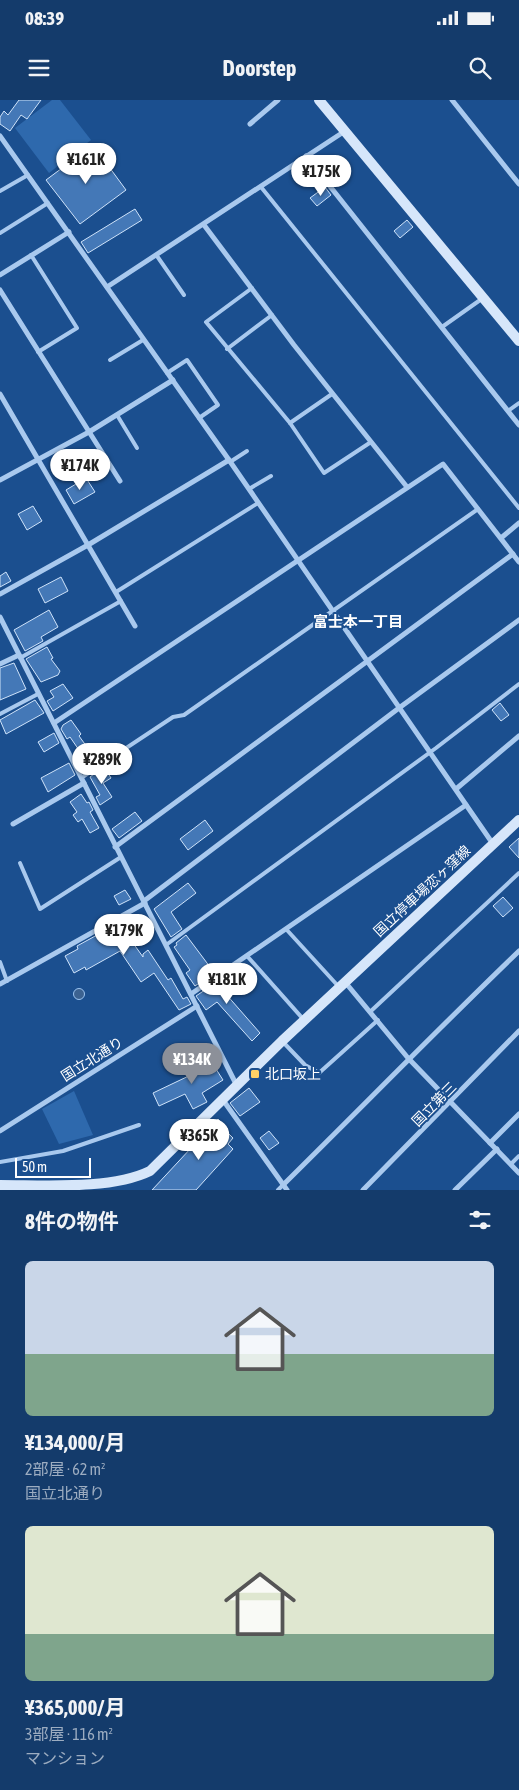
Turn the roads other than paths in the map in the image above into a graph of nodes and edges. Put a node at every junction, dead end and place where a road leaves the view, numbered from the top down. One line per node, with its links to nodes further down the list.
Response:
1 (278, 100): 4 (street)
2 (319, 100): 5 (main road)
3 (452, 100): 9 (street)
4 (250, 124)
5 (345, 131): 7 (street); 23 (main road)
6 (1, 138): 8 (street)
7 (306, 156): 10 (street); 25 (street)
8 (28, 175): 11 (lane); 12 (street)
9 (519, 184)
10 (261, 187): 13 (street); 53 (lane)
11 (0, 191)
12 (48, 203): 14 (street); 15 (lane)
13 (204, 226): 17 (street); 20 (street)
14 (69, 232): 16 (street); 19 (street)
15 (0, 233)
16 (32, 256): 18 (street); 29 (lane)
17 (157, 256): 19 (street); 22 (lane)
18 (0, 275)
19 (107, 287): 26 (street)
20 (252, 288): 24 (street); 28 (lane)
21 (0, 290): 29 (street)
22 (184, 295)
23 (483, 298): 25 (lane); 27 (main road)
24 (272, 315): 28 (lane); 34 (street)
25 (442, 327): 36 (street)
26 (143, 340): 30 (lane); 31 (street)
27 (519, 341)
28 (227, 349): 39 (lane)
29 (38, 352): 41 (street)
30 (110, 360)
31 (167, 373): 32 (street); 38 (lane)
32 (173, 380): 37 (street); 38 (street)
33 (0, 394): 45 (street)
34 (332, 394): 39 (lane); 42 (street)
35 (519, 403): 36 (lane)
36 (508, 411): 40 (street)
37 (117, 415): 41 (street); 43 (lane)
38 (199, 418): 46 (street)
39 (290, 423): 42 (lane)
40 (519, 425)
41 (89, 432): 45 (street); 49 (street)
42 (371, 442): 50 (street)
43 (137, 448)
44 (247, 451): 46 (lane)
45 (38, 459): 48 (street); 57 (street)
46 (229, 461): 51 (street); 57 (street)
47 (271, 476): 51 (lane)
48 (0, 480)
49 (120, 481)
50 (407, 487): 54 (street); 59 (street)
51 (249, 489): 52 (street)
52 (258, 503): 59 (street); 61 (lane)
53 (519, 508)
54 (478, 509): 56 (street); 64 (lane)
55 (519, 523): 56 (street)
56 (501, 538): 58 (street)
57 (88, 545): 61 (street); 62 (street)
58 (513, 554): 60 (street); 69 (street)
59 (297, 560): 64 (street); 75 (street)
60 (519, 562)
61 (116, 592): 63 (street)
62 (0, 594)
63 (121, 601): 67 (street); 68 (lane)
64 (332, 611): 69 (street); 78 (lane)
65 (0, 617): 68 (street)
66 (519, 620): 73 (street)
67 (135, 626)
68 (19, 657): 70 (street); 72 (street)
69 (366, 662): 73 (street); 84 (street)
70 (0, 664)
71 (519, 684): 77 (lane)
72 (38, 694): 74 (lane); 75 (street)
73 (399, 708): 77 (street); 88 (street)
74 (0, 714)
75 (54, 723): 78 (street)
76 (519, 736): 79 (street)
77 (429, 752): 79 (street); 90 (lane)
78 (83, 781): 82 (street); 84 (street)
79 (456, 789): 80 (street)
80 (466, 805): 83 (street); 89 (street)
81 (519, 820): 83 (main road, 国立停車場恋ヶ窪線)
82 (13, 824)
83 (493, 844): 96 (main road, 国立停車場恋ヶ窪線)
84 (115, 847): 85 (street)
85 (121, 857): 86 (lane); 88 (street)
86 (20, 863)
87 (519, 873): 99 (lane)
88 (144, 902): 90 (street); 94 (street)
89 (286, 929): 92 (street); 96 (lane)
90 (166, 945): 97 (street)
91 (519, 951): 104 (street)
92 (247, 956): 97 (street); 100 (lane)
93 (0, 962): 94 (lane)
94 (7, 981): 95 (street)
95 (0, 984)
96 (342, 985): 99 (street); 100 (main road, 国立停車場恋ヶ窪線)
97 (191, 994): 98 (street)
98 (197, 1006): 105 (street); 110 (street, 国立北通り)
99 (371, 1011): 101 (street)
100 (304, 1020): 103 (main road, 国立停車場恋ヶ窪線)
101 (378, 1020): 103 (lane); 104 (street)
102 (519, 1032): 107 (street, 国立第三)
103 (282, 1041): 105 (main road, 国立停車場恋ヶ窪線)
104 (408, 1058): 107 (street); 118 (street)
105 (236, 1084): 106 (main road, 国立停車場恋ヶ窪線)
106 (222, 1100): 117 (main road, 国立停車場恋ヶ窪線); 118 (street)
107 (451, 1103): 111 (street); 120 (street, 国立第三)
108 (519, 1114): 111 (street)
109 (139, 1125): 114 (lane)
110 (0, 1131)
111 (490, 1143): 112 (street)
112 (496, 1149): 115 (street); 121 (street)
113 (519, 1156): 115 (lane)
114 (0, 1162)
115 (511, 1164): 116 (street)
116 (519, 1172)
117 (0, 1185)
118 (285, 1188): 119 (lane)
119 (278, 1190)
120 (363, 1190)
121 (455, 1190)

